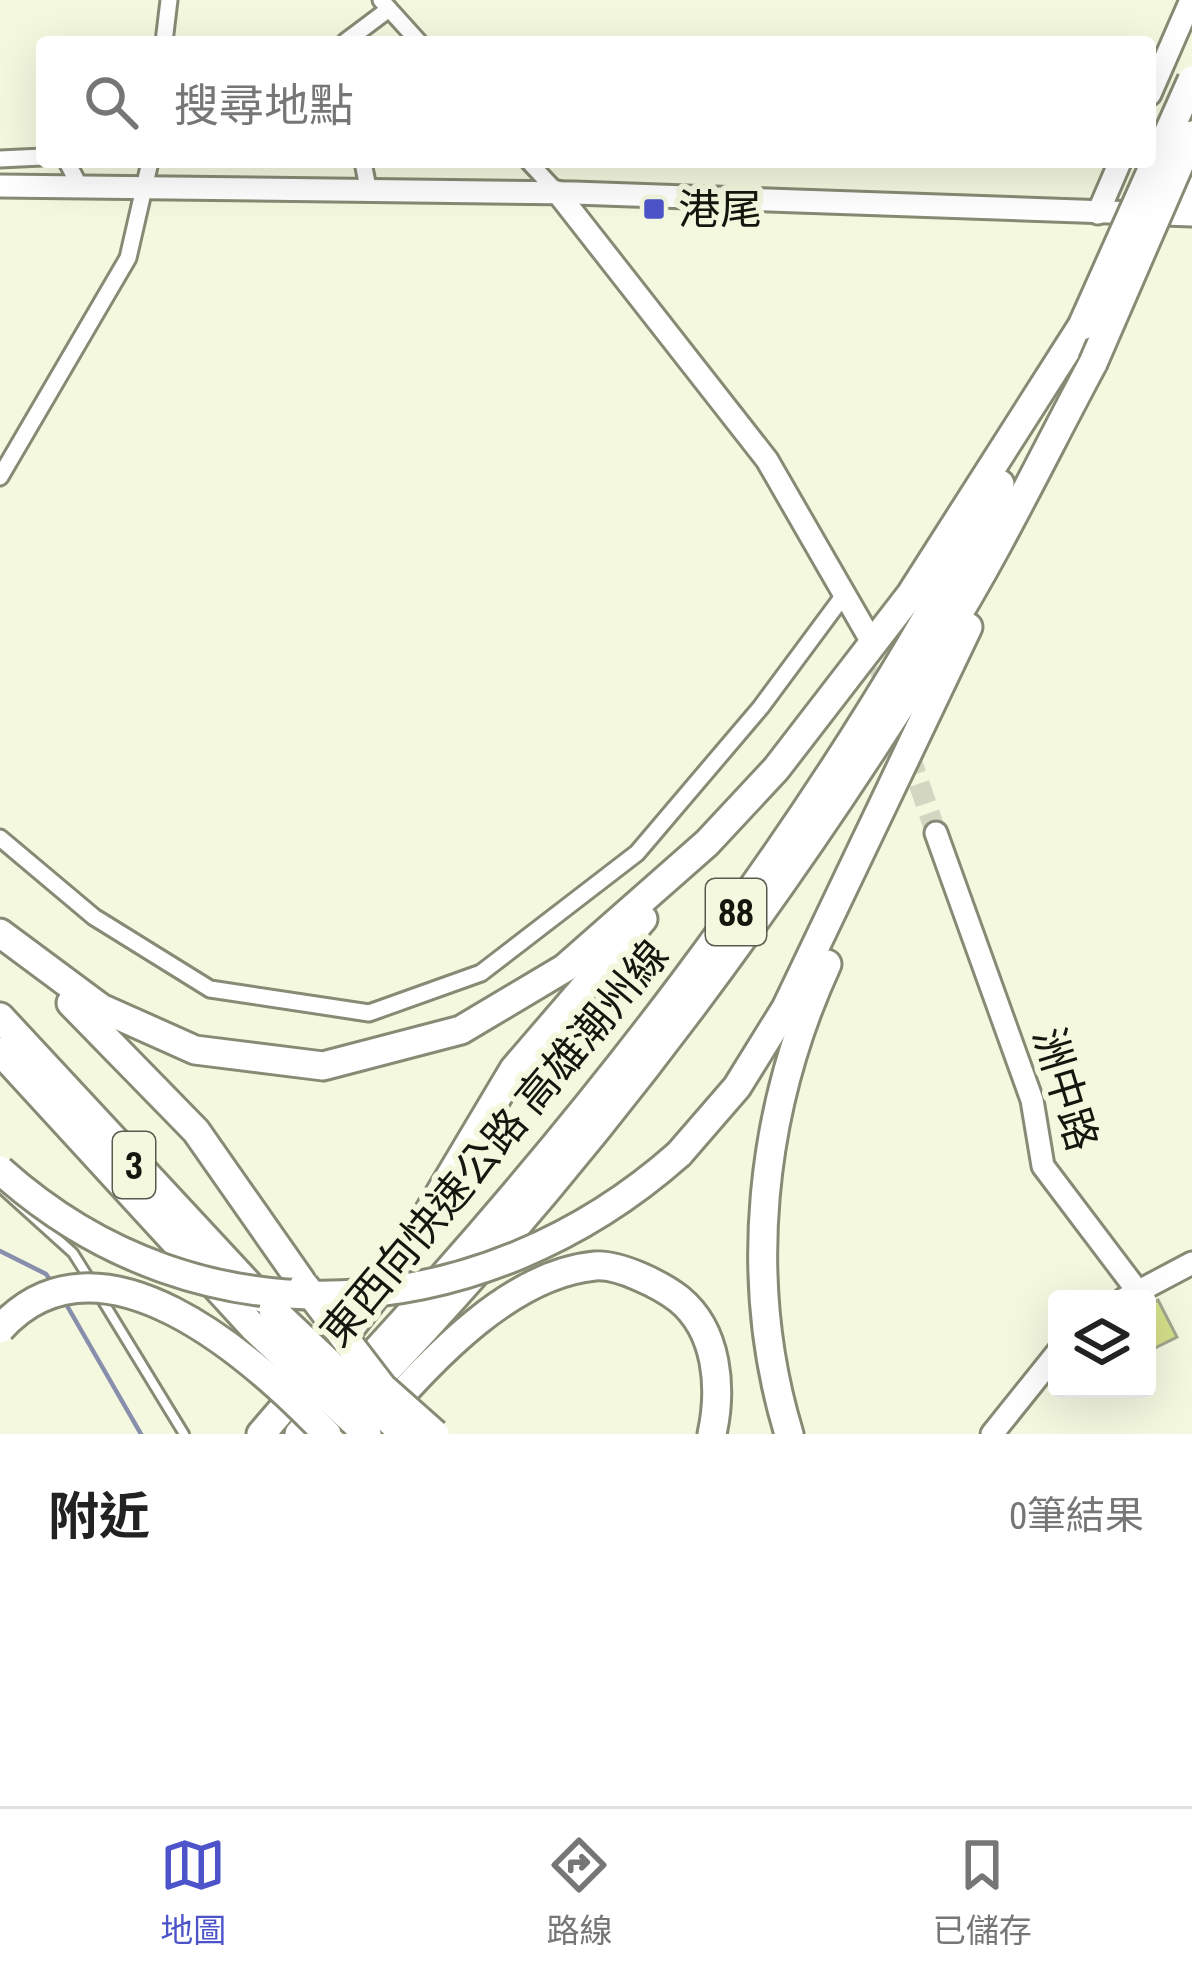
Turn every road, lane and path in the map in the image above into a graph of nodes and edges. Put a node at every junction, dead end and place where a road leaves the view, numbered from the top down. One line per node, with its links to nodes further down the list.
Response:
1 (169, 0): 4 (street)
2 (1191, 0): 7 (main road)
3 (385, 4): 5 (street); 6 (street)
4 (165, 36)
5 (351, 36)
6 (414, 36)
7 (1156, 80)
8 (1192, 80): 12 (highway, 東西向快速公路 高雄潮州線 / 88, bridge)
9 (1192, 135): 28 (highway, 東西向快速公路 高雄潮州線 / 88, bridge)
10 (36, 157): 11 (street)
11 (0, 159)
12 (1156, 161)
13 (70, 168): 20 (street)
14 (150, 168): 22 (street)
15 (364, 168): 23 (street)
16 (535, 168): 24 (street)
17 (1117, 168): 25 (main road)
18 (1153, 168): 27 (highway, 東西向快速公路 高雄潮州線 / 88, bridge)
19 (1192, 179): 26 (main road)
20 (78, 183): 21 (main road); 22 (main road)
21 (0, 186)
22 (148, 186): 23 (main road); 29 (street)
23 (368, 188): 24 (main road)
24 (557, 192): 25 (main road); 30 (main road)
25 (1098, 213): 26 (main road)
26 (1184, 214)
27 (1082, 326): 35 (highway); 49 (highway, 東西向快速公路 高雄潮州線 / 88)
28 (1093, 363): 32 (highway); 50 (highway, 東西向快速公路 高雄潮州線 / 88)
29 (0, 477)
30 (844, 595): 31 (main road); 34 (street)
31 (868, 637)
32 (891, 788): 39 (highway, bridge); 55 (highway)
33 (936, 833): 42 (main road, 洲中路)
34 (0, 838)
35 (707, 844): 36 (highway); 48 (highway)
36 (0, 935): 53 (highway, bridge)
37 (0, 1017): 44 (highway, 3)
38 (0, 1051): 44 (highway, 3)
39 (0, 1170)
40 (0, 1186): 47 (lane)
41 (1192, 1263): 43 (main road, 洲中路)
42 (1127, 1290)
43 (1138, 1290)
44 (264, 1320): 51 (highway, 3, bridge); 52 (highway, 3, bridge)
45 (0, 1329): 50 (highway, bridge)
46 (1048, 1364): 56 (main road)
47 (184, 1434)
48 (261, 1434)
49 (299, 1434)
50 (326, 1434)
51 (366, 1434): 54 (highway)
52 (404, 1434)
53 (435, 1434)
54 (712, 1434)
55 (789, 1434)
56 (992, 1434)

